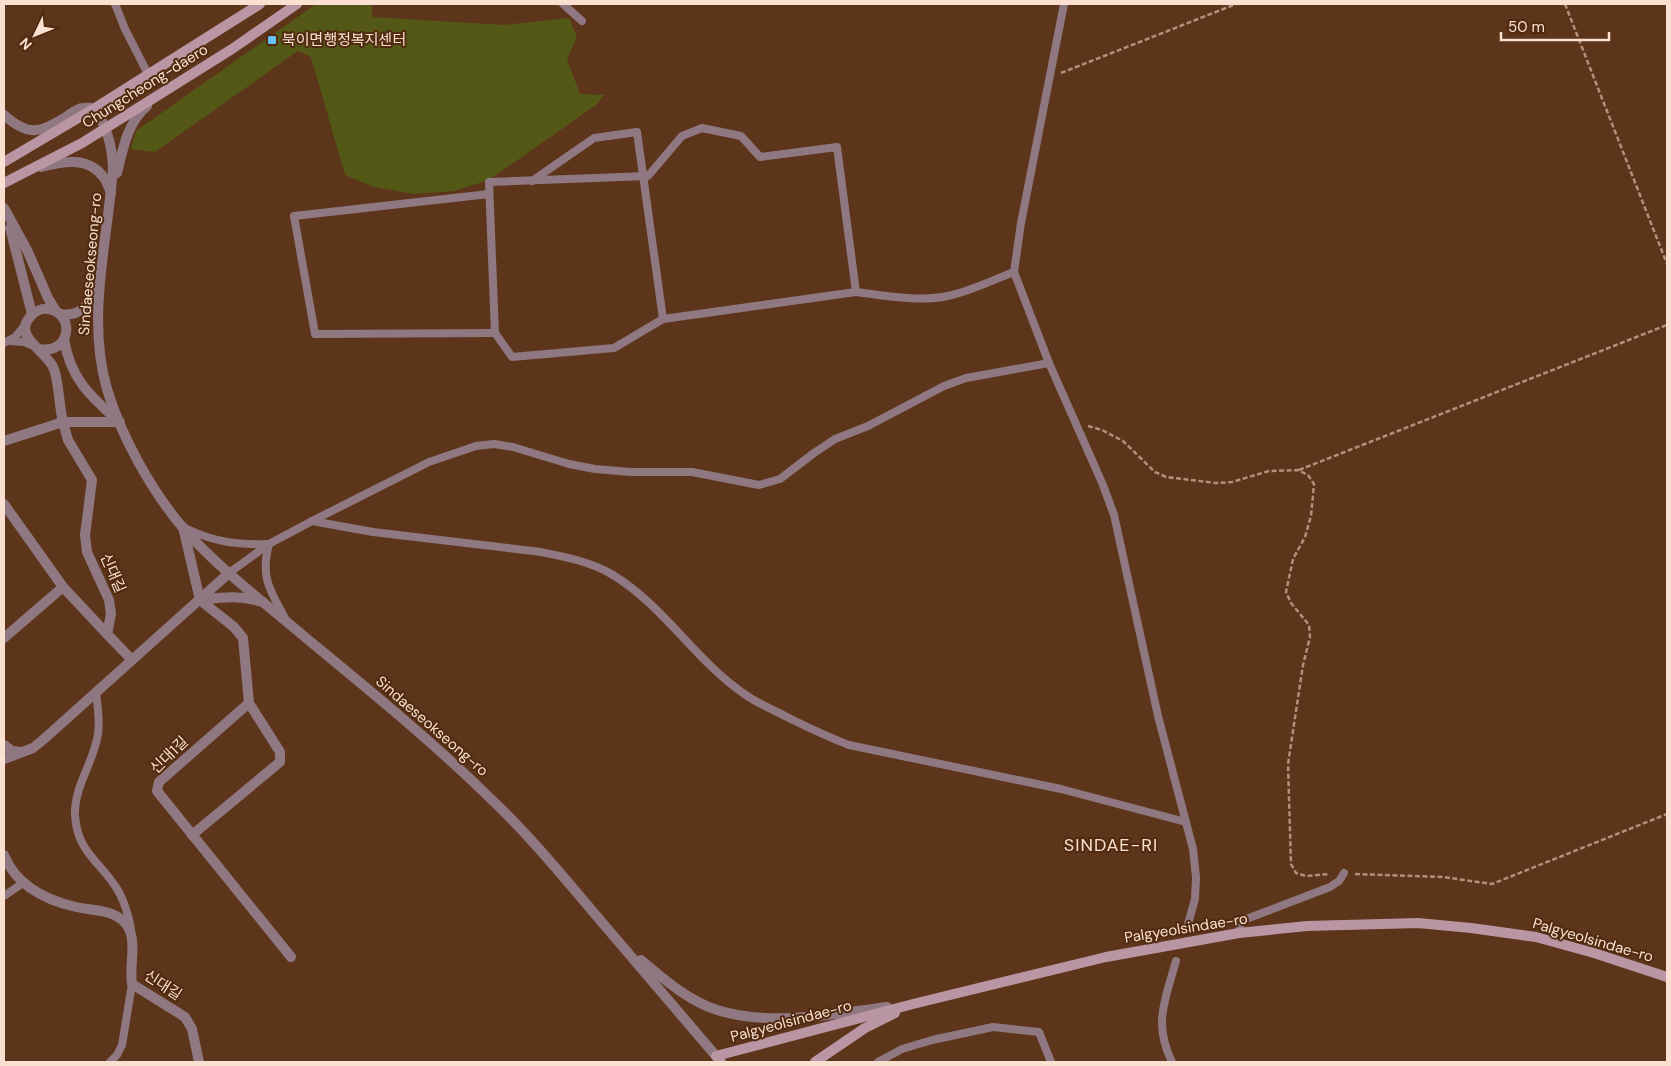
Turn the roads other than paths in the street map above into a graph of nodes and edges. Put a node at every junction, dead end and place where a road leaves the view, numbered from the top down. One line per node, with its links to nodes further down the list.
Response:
1 (115, 4): 7 (lane)
2 (260, 4): 7 (main road, Chungcheong-daero)
3 (297, 4): 8 (main road, Chungcheong-daero)
4 (563, 4): 6 (lane)
5 (1064, 4): 20 (lane)
6 (582, 21)
7 (148, 74): 9 (main road, Chungcheong-daero)
8 (160, 95): 11 (main road, Chungcheong-daero); 17 (street)
9 (95, 108): 10 (street); 11 (street, Sindaeseokseong-ro); 12 (main road, Chungcheong-daero)
10 (4, 115)
11 (106, 128): 13 (main road, Chungcheong-daero); 17 (street, Sindaeseokseong-ro)
12 (4, 162)
13 (24, 172): 16 (main road, Chungcheong-daero); 17 (street)
14 (644, 176): 15 (lane); 15 (lane); 22 (lane); 25 (lane)
15 (532, 181): 18 (lane)
16 (4, 183)
17 (112, 194): 21 (street, Sindaeseokseong-ro)
18 (489, 194): 27 (lane); 27 (lane)
19 (6, 213): 23 (street); 24 (street)
20 (1014, 272): 22 (lane); 31 (lane)
21 (100, 284): 23 (street); 33 (street, Sindaeseokseong-ro)
22 (856, 292): 25 (lane)
23 (58, 313): 24 (street); 28 (street)
24 (32, 314): 26 (street)
25 (663, 319): 27 (lane)
26 (26, 324): 29 (lane); 30 (street)
27 (495, 333)
28 (64, 339): 30 (street); 33 (street)
29 (6, 342): 30 (lane)
30 (37, 348): 32 (street, 신대길)
31 (1049, 363): 36 (lane); 52 (lane)
32 (63, 422): 33 (street); 34 (street); 44 (street, 신대길)
33 (120, 422): 37 (street, Sindaeseokseong-ro)
34 (4, 441)
35 (5, 511): 40 (street)
36 (312, 521): 38 (lane); 52 (lane)
37 (183, 527): 38 (lane); 39 (street, Sindaeseokseong-ro); 41 (street)
38 (269, 544): 39 (lane); 43 (lane)
39 (230, 573): 41 (street); 42 (street, Sindaeseokseong-ro)
40 (63, 587): 44 (street); 45 (street)
41 (200, 600): 42 (street); 46 (street); 48 (street)
42 (264, 602): 43 (street, Sindaeseokseong-ro)
43 (288, 622): 61 (street, Sindaeseokseong-ro)
44 (107, 634): 46 (street)
45 (4, 638)
46 (132, 660): 47 (street)
47 (96, 692): 50 (street); 60 (lane)
48 (248, 704): 53 (street); 53 (street, 신대1길)
49 (4, 745): 50 (street)
50 (22, 752): 51 (street)
51 (4, 759)
52 (1186, 822): 58 (lane)
53 (192, 836): 62 (street, 신대1길)
54 (4, 855): 56 (street)
55 (1344, 873): 59 (lane)
56 (23, 883): 57 (lane); 60 (street)
57 (4, 896)
58 (1188, 924)
59 (1240, 933): 64 (main road, Palgyeolsindae-ro); 66 (main road, Palgyeolsindae-ro)
60 (133, 939): 65 (street, 신대길)
61 (619, 942): 66 (street); 67 (street, Sindaeseokseong-ro)
62 (291, 957)
63 (1176, 961): 73 (lane)
64 (1667, 977)
65 (132, 984): 68 (lane); 69 (street, 신대길)
66 (913, 1004): 67 (main road, Palgyeolsindae-ro); 70 (main road)
67 (719, 1059)
68 (110, 1062)
69 (199, 1062)
70 (815, 1062)
71 (878, 1062): 72 (lane)
72 (1051, 1062)
73 (1172, 1062)

